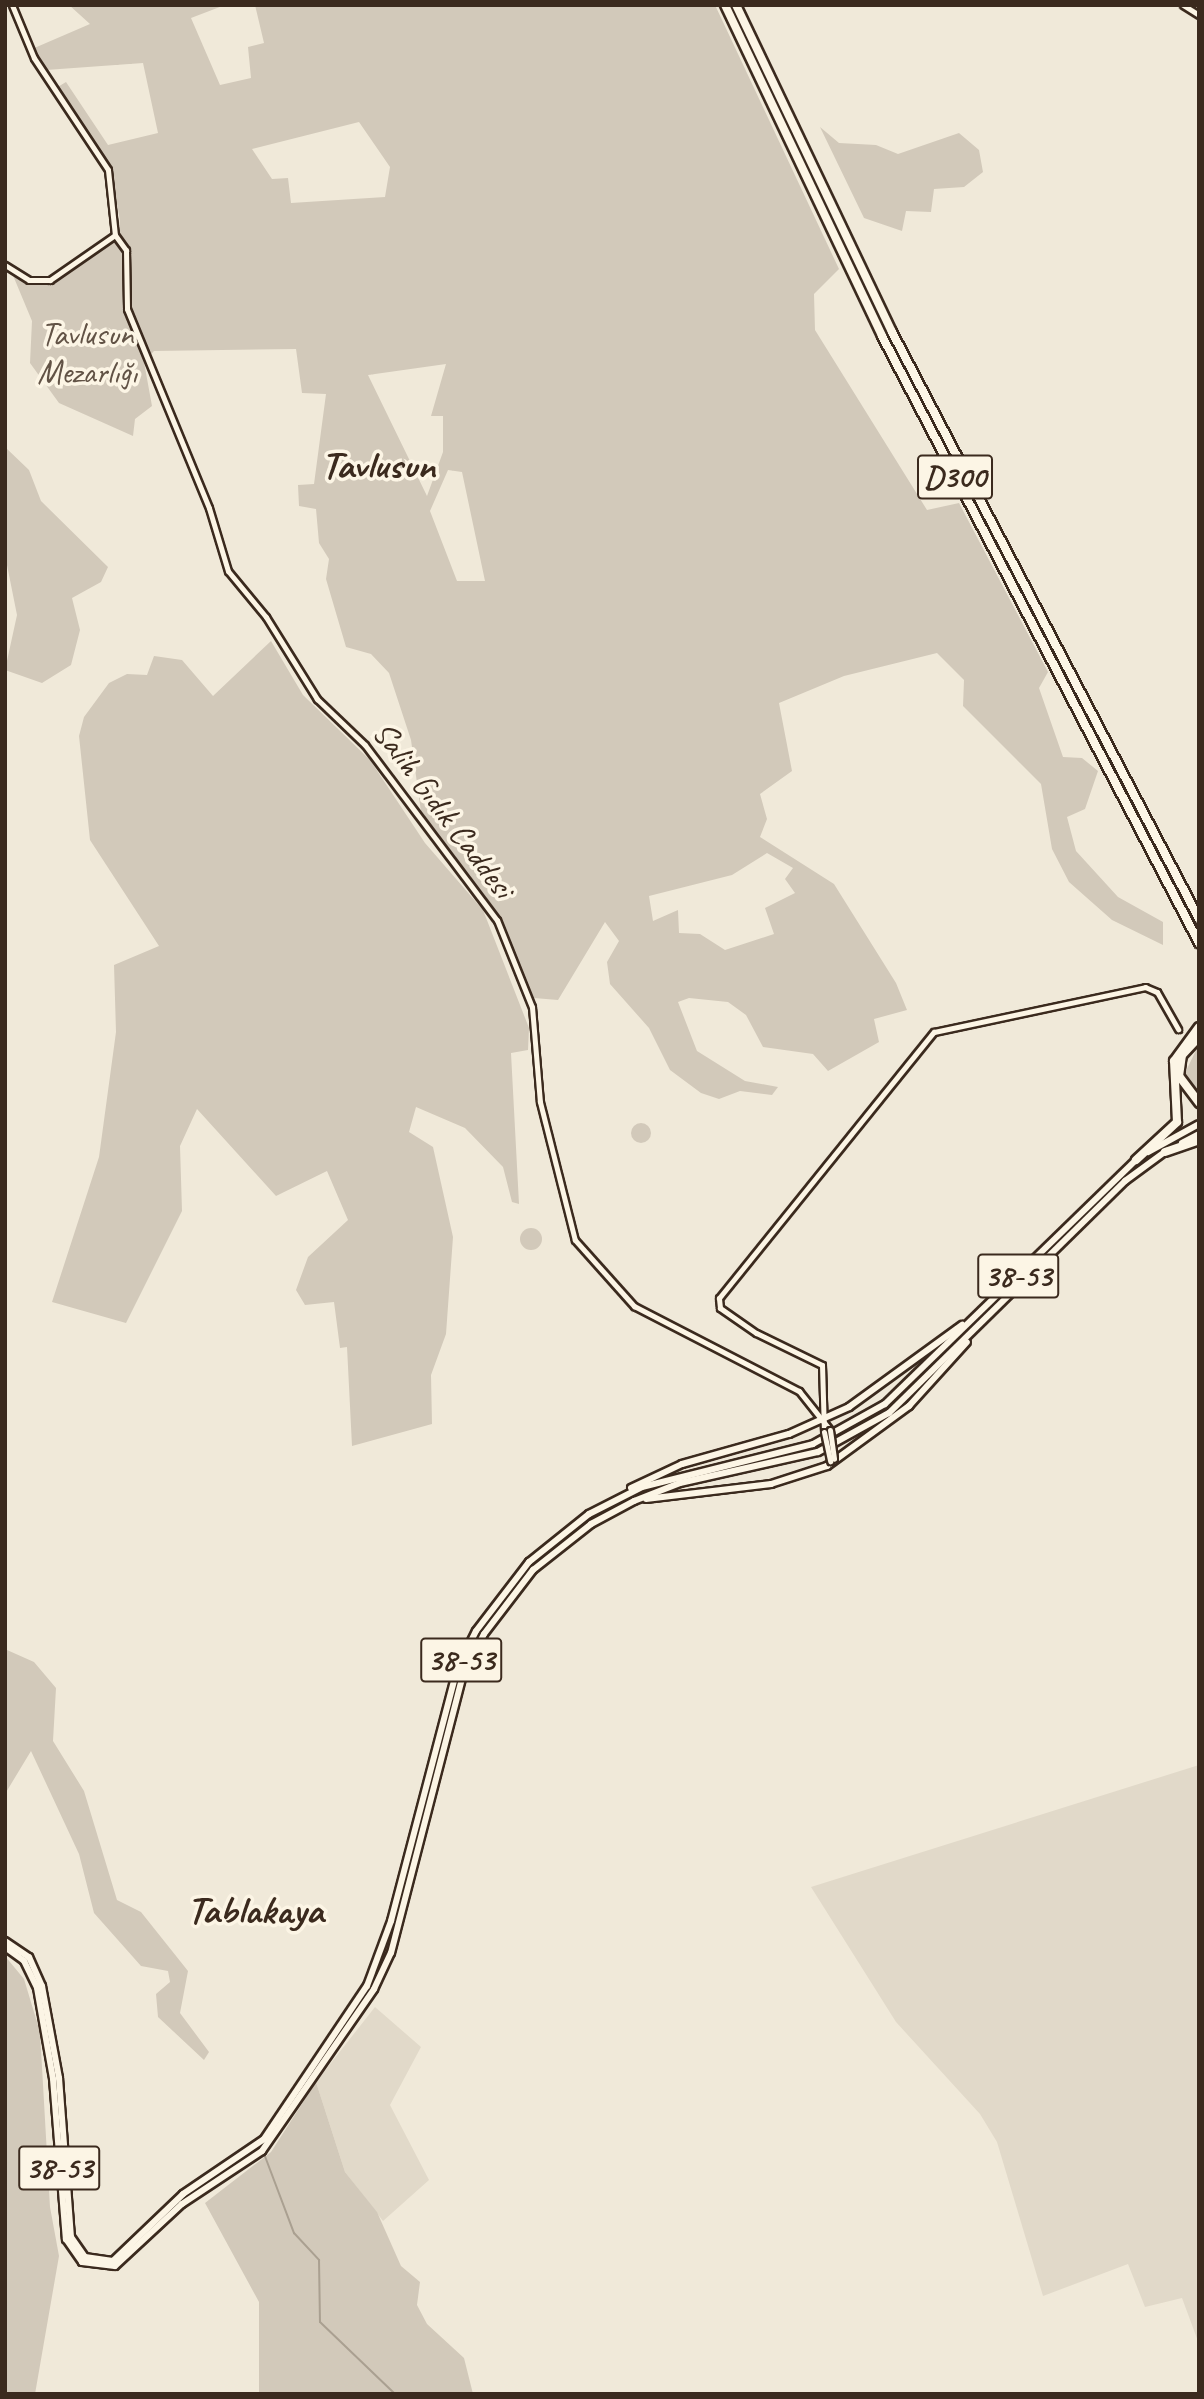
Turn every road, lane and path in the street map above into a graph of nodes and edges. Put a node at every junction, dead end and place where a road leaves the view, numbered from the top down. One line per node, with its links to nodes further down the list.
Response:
1 (12, 5): 6 (street, Salih Gıdık Caddesi)
2 (725, 5): 9 (highway, D300)
3 (736, 5): 8 (highway, D300)
4 (1183, 5): 5 (street)
5 (1199, 15)
6 (115, 235): 7 (street); 21 (street, Salih Gıdık Caddesi)
7 (5, 265)
8 (1199, 919)
9 (1199, 944)
10 (1199, 1027): 18 (highway)
11 (1178, 1028): 21 (street)
12 (1199, 1037): 13 (highway)
13 (1199, 1103)
14 (1199, 1124): 18 (main road, 38-53)
15 (1199, 1134): 17 (main road, 38-53)
16 (1199, 1140): 17 (highway)
17 (1165, 1152): 20 (main road, 38-53)
18 (1136, 1160): 19 (main road, 38-53)
19 (973, 1317): 21 (main road); 24 (main road, 38-53)
20 (982, 1322): 22 (main road); 23 (main road, 38-53)
21 (824, 1418): 22 (street, bridge); 24 (main road)
22 (832, 1461): 23 (main road)
23 (634, 1501): 27 (main road, 38-53)
24 (612, 1502): 27 (main road, 38-53)
25 (5, 1941): 28 (main road, 38-53)
26 (5, 1947): 28 (main road, 38-53)
27 (318, 2064): 28 (main road, 38-53)
28 (185, 2197)

